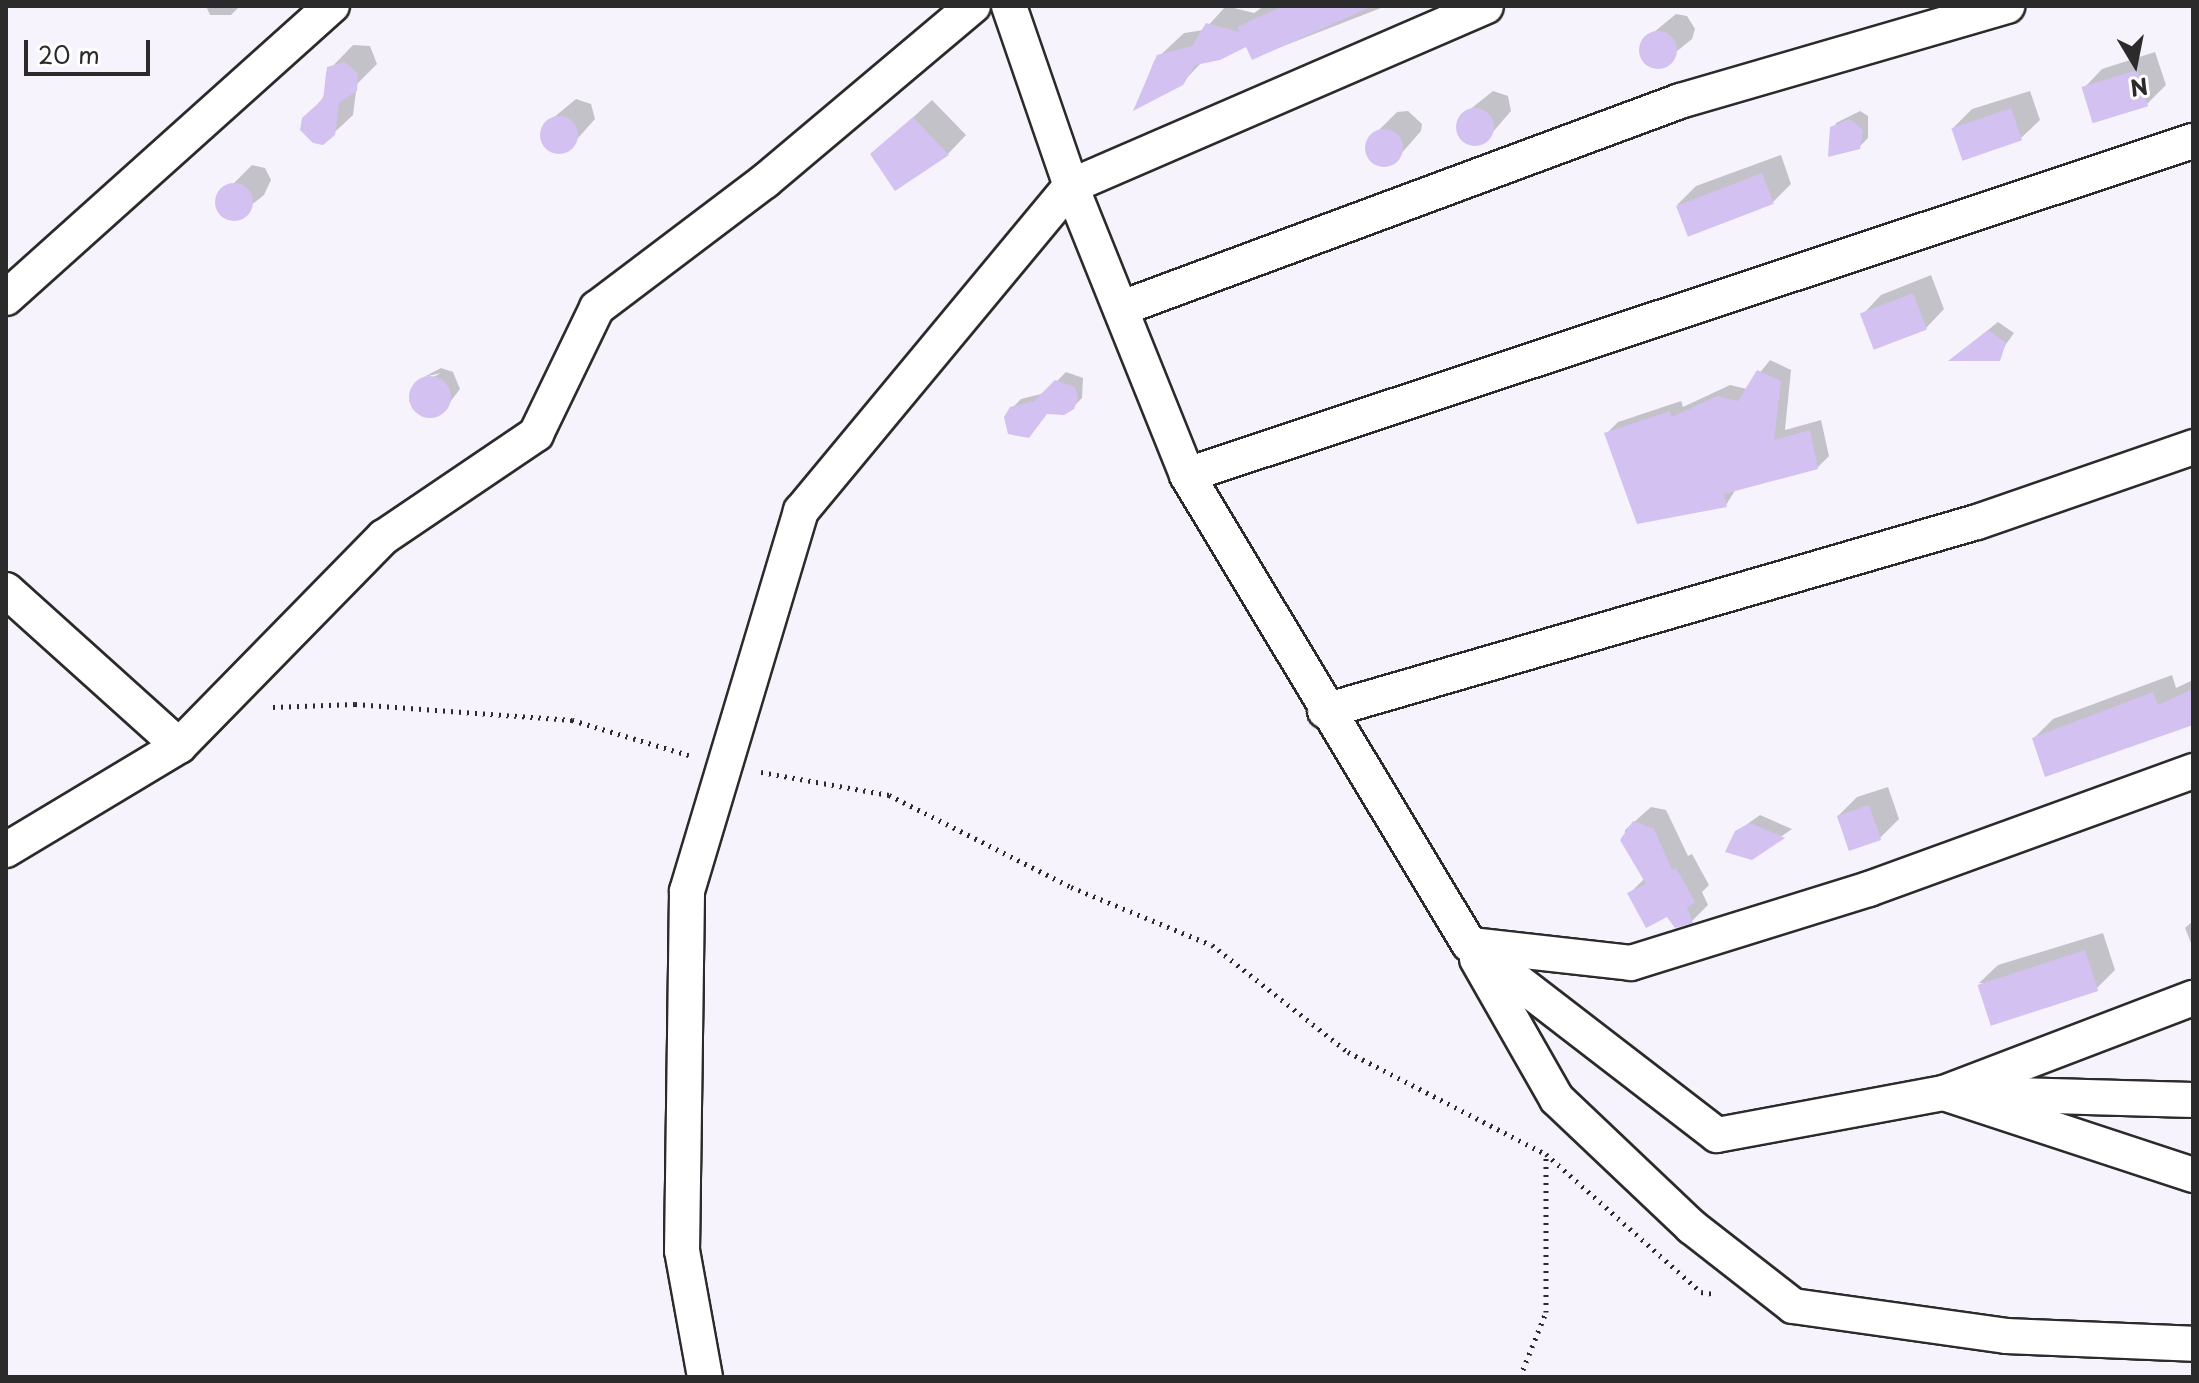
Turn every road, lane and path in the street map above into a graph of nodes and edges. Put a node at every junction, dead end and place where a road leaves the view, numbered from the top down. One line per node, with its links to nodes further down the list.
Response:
1 (332, 6): 8 (street)
2 (973, 6): 13 (street)
3 (1009, 6): 7 (street)
4 (1486, 6): 7 (street)
5 (2008, 6): 9 (street)
6 (2193, 141): 11 (street)
7 (1071, 186): 9 (street); 16 (street)
8 (6, 298)
9 (1122, 308): 11 (street)
10 (2193, 447): 14 (street)
11 (1187, 475): 14 (street)
12 (6, 590): 15 (street)
13 (216, 708): 15 (street); 16 (path)
14 (1325, 711): 19 (street)
15 (179, 746): 18 (street)
16 (725, 765): 23 (path); 27 (street)
17 (2193, 771): 19 (street)
18 (6, 850)
19 (1469, 944): 21 (street); 26 (street)
20 (2193, 998): 21 (street)
21 (1944, 1093): 22 (street); 24 (street)
22 (2193, 1100)
23 (1546, 1154): 25 (path); 28 (path)
24 (2193, 1175)
25 (1716, 1294)
26 (2193, 1344)
27 (705, 1377)
28 (1520, 1377)

